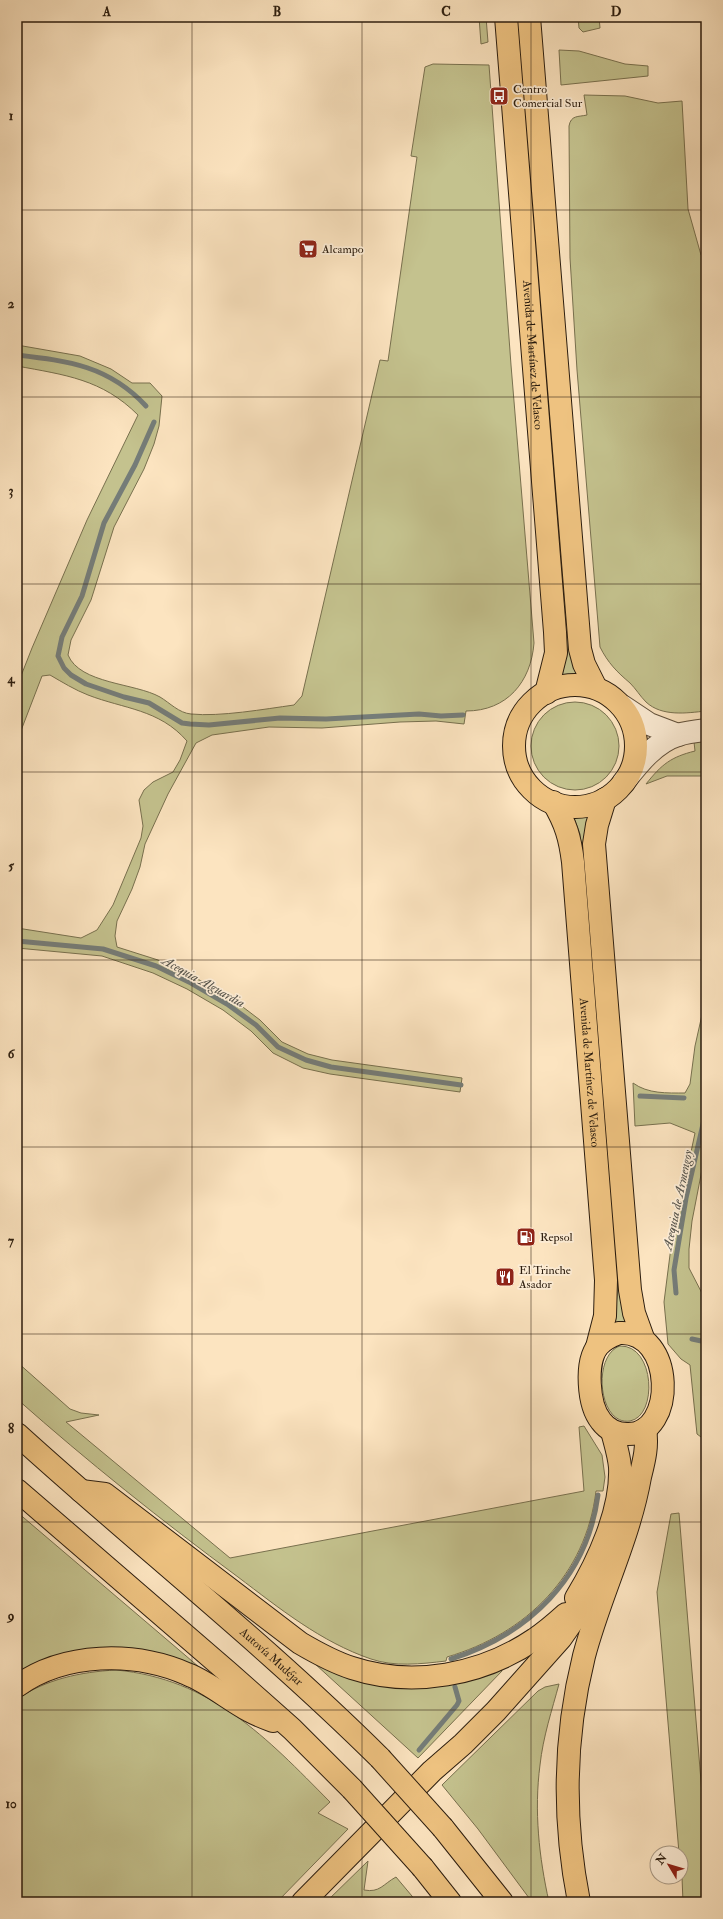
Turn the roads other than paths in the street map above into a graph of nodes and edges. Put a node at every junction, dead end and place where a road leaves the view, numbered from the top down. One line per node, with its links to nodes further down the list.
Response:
1 (506, 17): 4 (highway, Avenida de Martínez de Velasco)
2 (528, 17): 3 (highway, Avenida de Martínez de Velasco)
3 (596, 688): 4 (highway); 5 (highway)
4 (546, 693): 10 (highway)
5 (622, 706): 7 (street); 8 (highway)
6 (706, 730): 7 (street)
7 (678, 735): 8 (street)
8 (623, 783): 9 (highway)
9 (605, 799): 10 (highway); 11 (highway, Avenida de Martínez de Velasco)
10 (553, 802): 12 (highway, Avenida de Martínez de Velasco)
11 (643, 1338): 12 (highway); 13 (highway)
12 (597, 1347): 14 (highway)
13 (645, 1429): 14 (highway); 18 (highway)
14 (612, 1431): 19 (highway)
15 (17, 1434): 17 (highway, Autovía Mudéjar)
16 (17, 1490): 21 (highway)
17 (81, 1492): 19 (highway); 25 (highway, Autovía Mudéjar, bridge)
18 (612, 1570): 22 (highway); 26 (highway)
19 (566, 1614): 22 (highway)
20 (17, 1686): 21 (highway)
21 (292, 1730): 24 (highway, bridge)
22 (432, 1770): 23 (highway)
23 (304, 1902)
24 (450, 1902)
25 (502, 1902)
26 (579, 1902)

